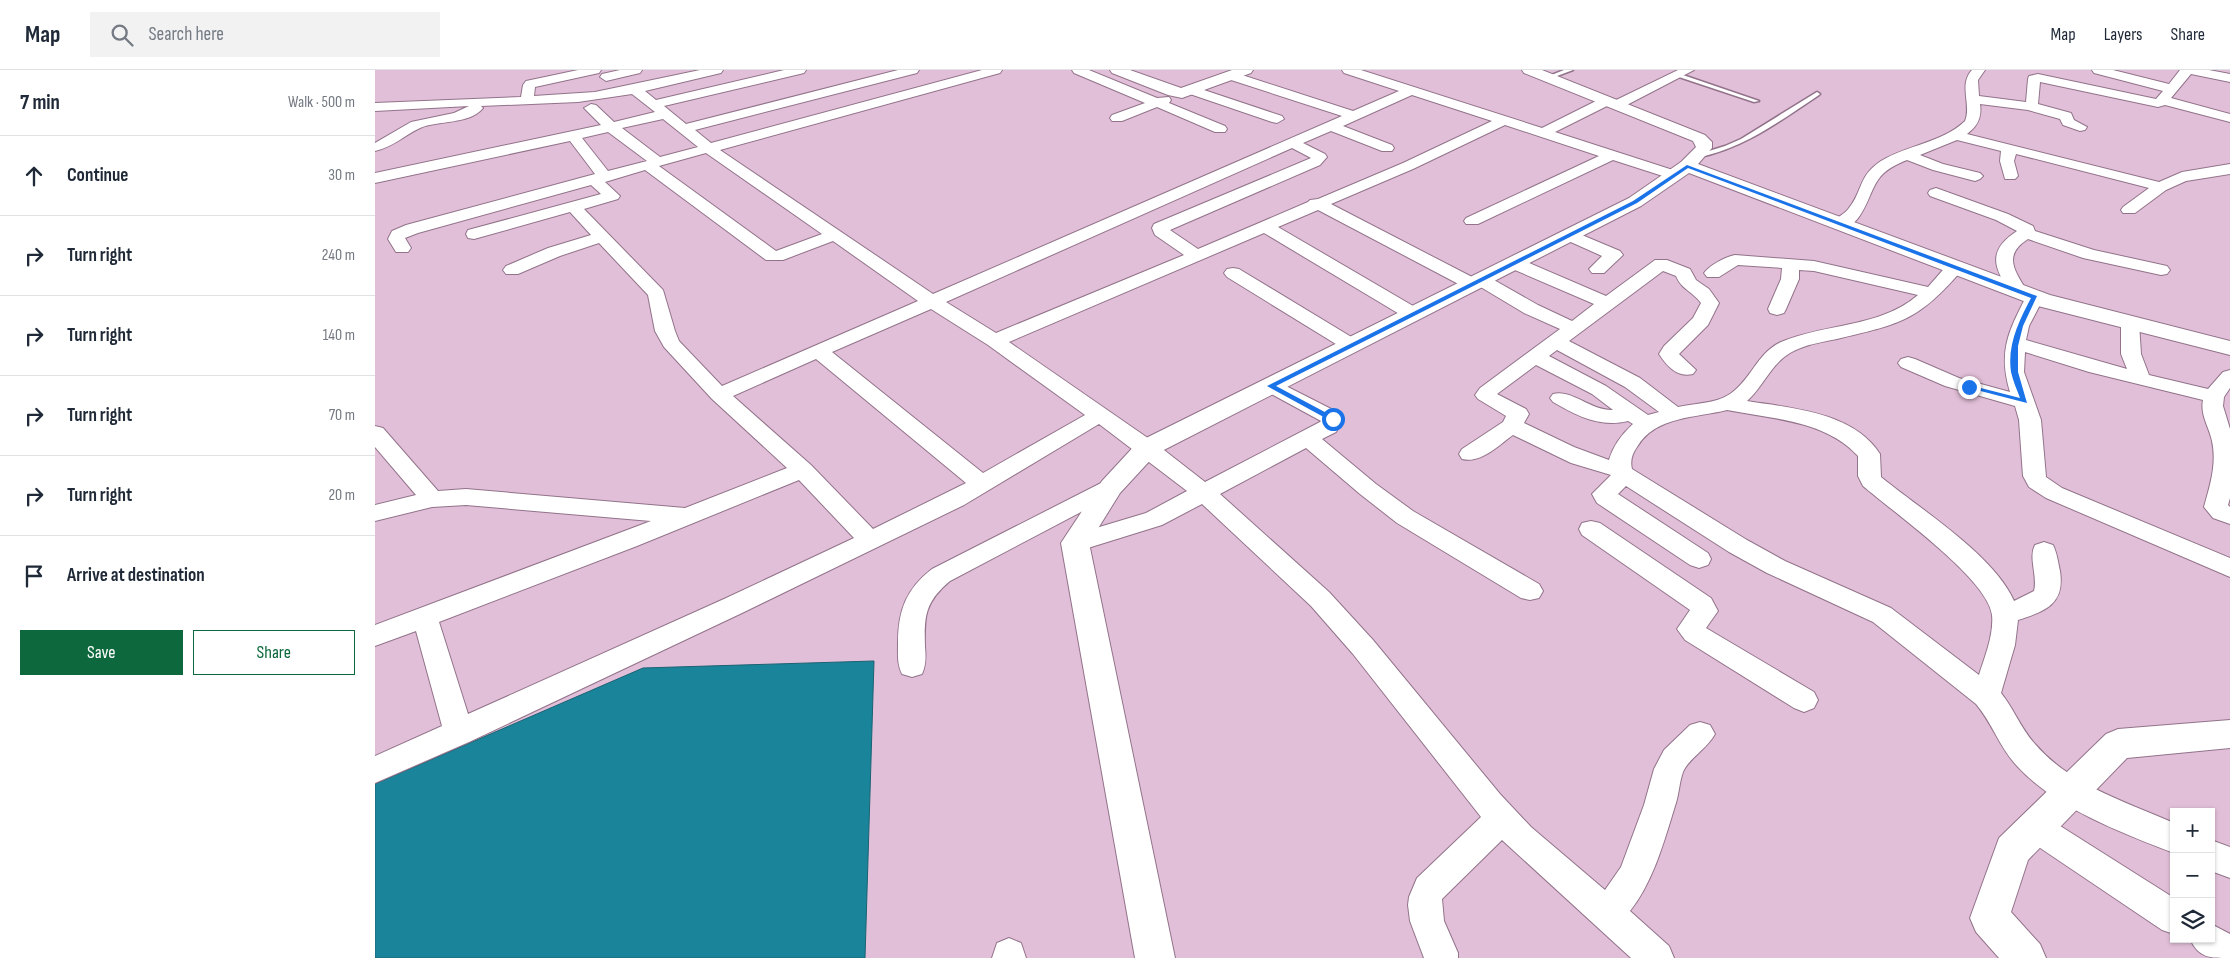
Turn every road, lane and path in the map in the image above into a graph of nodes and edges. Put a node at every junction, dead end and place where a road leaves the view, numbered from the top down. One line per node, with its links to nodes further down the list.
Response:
1 (636, 70): 18 (street)
2 (717, 70): 26 (street)
3 (800, 70): 20 (street)
4 (860, 70): 22 (street); 25 (street)
5 (913, 70): 25 (street)
6 (948, 70): 25 (street)
7 (996, 70): 30 (street)
8 (1078, 70): 36 (street)
9 (1117, 70): 28 (street)
10 (1246, 70): 21 (street)
11 (1348, 70): 27 (street)
12 (1529, 70): 23 (street)
13 (1570, 70): 23 (lane)
14 (1979, 70): 32 (street)
15 (2099, 70): 31 (street)
16 (2187, 70): 31 (street)
17 (2191, 70): 24 (street)
18 (600, 72): 26 (street); 33 (street)
19 (1683, 72): 35 (lane); 37 (street)
20 (771, 73): 41 (street)
21 (1232, 76): 28 (street); 42 (street)
22 (831, 77)
23 (1547, 78): 37 (street)
24 (2230, 78)
25 (881, 83): 30 (street); 46 (street)
26 (626, 90): 33 (street); 41 (street)
27 (1410, 91): 42 (street); 47 (street)
28 (1187, 92): 36 (street); 45 (street)
29 (1817, 94): 63 (lane)
30 (900, 95): 57 (street)
31 (2167, 95): 38 (street); 44 (street)
32 (1974, 99): 38 (street); 53 (street)
33 (527, 100): 34 (street)
34 (488, 101): 39 (street); 56 (street)
35 (1756, 101)
36 (1157, 103): 43 (street); 51 (street)
37 (1611, 104): 52 (street); 63 (street)
38 (2029, 106): 50 (street)
39 (375, 107)
40 (591, 108): 49 (street)
41 (662, 112): 46 (street); 49 (street)
42 (1355, 116): 48 (street)
43 (1117, 118)
44 (2230, 118)
45 (1277, 119)
46 (686, 121): 57 (street)
47 (1503, 121): 52 (street); 71 (street)
48 (1332, 126): 55 (street); 58 (street)
49 (611, 127): 54 (street); 62 (street)
50 (2080, 127)
51 (1220, 129)
52 (1543, 134): 61 (street)
53 (1954, 135): 59 (street); 60 (street)
54 (573, 136): 67 (street); 68 (street)
55 (1292, 144): 83 (street); 95 (street)
56 (375, 147)
57 (708, 148): 62 (street); 79 (street)
58 (1387, 148)
59 (2009, 149): 66 (street); 69 (street)
60 (1907, 154): 65 (street); 75 (street)
61 (1611, 155): 63 (street); 74 (street)
62 (652, 164): 68 (street); 79 (street)
63 (1686, 166): 75 (street); 80 (street)
64 (2230, 169): 69 (street)
65 (1975, 176)
66 (2010, 176)
67 (375, 178)
68 (600, 179): 72 (street); 82 (street)
69 (2161, 187): 73 (street)
70 (1936, 193): 77 (street)
71 (1316, 203): 76 (street); 92 (street)
72 (574, 207): 78 (street); 81 (street)
73 (2129, 210)
74 (1472, 221)
75 (1840, 224): 86 (street)
76 (1264, 226): 83 (street); 98 (street)
77 (2026, 233): 89 (street); 94 (street)
78 (475, 234)
79 (834, 235): 95 (street)
80 (1570, 235): 84 (street); 87 (street)
81 (602, 237): 88 (street); 113 (street)
82 (402, 248)
83 (1196, 255): 101 (street)
84 (1514, 263): 92 (street); 96 (street)
85 (1791, 263): 91 (street); 93 (street); 97 (street)
86 (1955, 267): 93 (street); 94 (street)
87 (1598, 269)
88 (513, 270)
89 (2161, 270)
90 (1233, 273): 104 (street)
91 (1713, 273)
92 (1476, 282): 98 (street); 100 (street)
93 (1931, 293): 117 (street)
94 (2026, 294): 99 (street); 103 (street)
95 (931, 301): 101 (street); 106 (street)
96 (1609, 304): 100 (street); 109 (street)
97 (1777, 309)
98 (1413, 314): 104 (street)
99 (2130, 323): 105 (street); 111 (street)
100 (1575, 329): 102 (street)
101 (995, 341): 119 (street)
102 (1556, 342): 107 (street); 118 (street)
103 (2016, 342): 111 (street); 116 (street)
104 (1351, 345): 112 (street)
105 (2230, 348)
106 (818, 351): 113 (street); 129 (street)
107 (1536, 357): 120 (street); 121 (street)
108 (1908, 363): 116 (street)
109 (1686, 370)
110 (2230, 376): 114 (street)
111 (2140, 377): 114 (street)
112 (1271, 386): 123 (street); 124 (street)
113 (719, 395): 126 (street)
114 (2213, 396): 128 (street)
115 (1560, 398): 120 (street)
116 (2025, 402): 142 (street)
117 (1727, 404): 118 (street); 145 (street)
118 (1674, 414): 120 (street)
119 (1100, 415): 124 (street); 129 (street)
120 (1640, 418): 127 (street)
121 (1513, 425): 125 (street); 127 (street)
122 (375, 432): 132 (street)
123 (1308, 438): 131 (street); 144 (street)
124 (1147, 448): 130 (street); 131 (street)
125 (1470, 454)
126 (803, 470): 134 (street); 137 (street)
127 (1623, 472): 139 (street); 141 (street)
128 (2226, 482): 135 (street)
129 (981, 484): 137 (street)
130 (1111, 487): 138 (street); 148 (street)
131 (1203, 492): 138 (street); 156 (street)
132 (432, 499): 133 (street); 134 (street)
133 (375, 513)
134 (687, 516): 146 (street)
135 (2230, 516)
136 (1591, 528): 143 (street)
137 (870, 540): 151 (street)
138 (1075, 543): 165 (street)
139 (1737, 546): 141 (street); 149 (street)
140 (2044, 551): 145 (street)
141 (1699, 559): 143 (street)
142 (2230, 568)
143 (1657, 574): 150 (street)
144 (1530, 590)
145 (2005, 612): 149 (street)
146 (425, 618): 147 (street); 151 (street)
147 (375, 636)
148 (912, 666)
149 (1986, 696): 155 (street)
150 (1804, 700)
151 (459, 733): 154 (street)
152 (1700, 734): 161 (street)
153 (2230, 734): 155 (street)
154 (375, 770)
155 (2070, 792): 157 (street); 158 (street)
156 (1502, 818): 161 (street); 166 (street)
157 (2035, 827): 162 (street); 168 (street)
158 (2170, 836)
159 (2215, 857): 160 (street)
160 (2230, 863)
161 (1606, 914): 167 (street)
162 (2170, 915)
163 (2213, 943): 164 (street)
164 (2230, 954)
165 (1155, 958)
166 (1441, 958)
167 (1657, 958)
168 (2026, 958)

